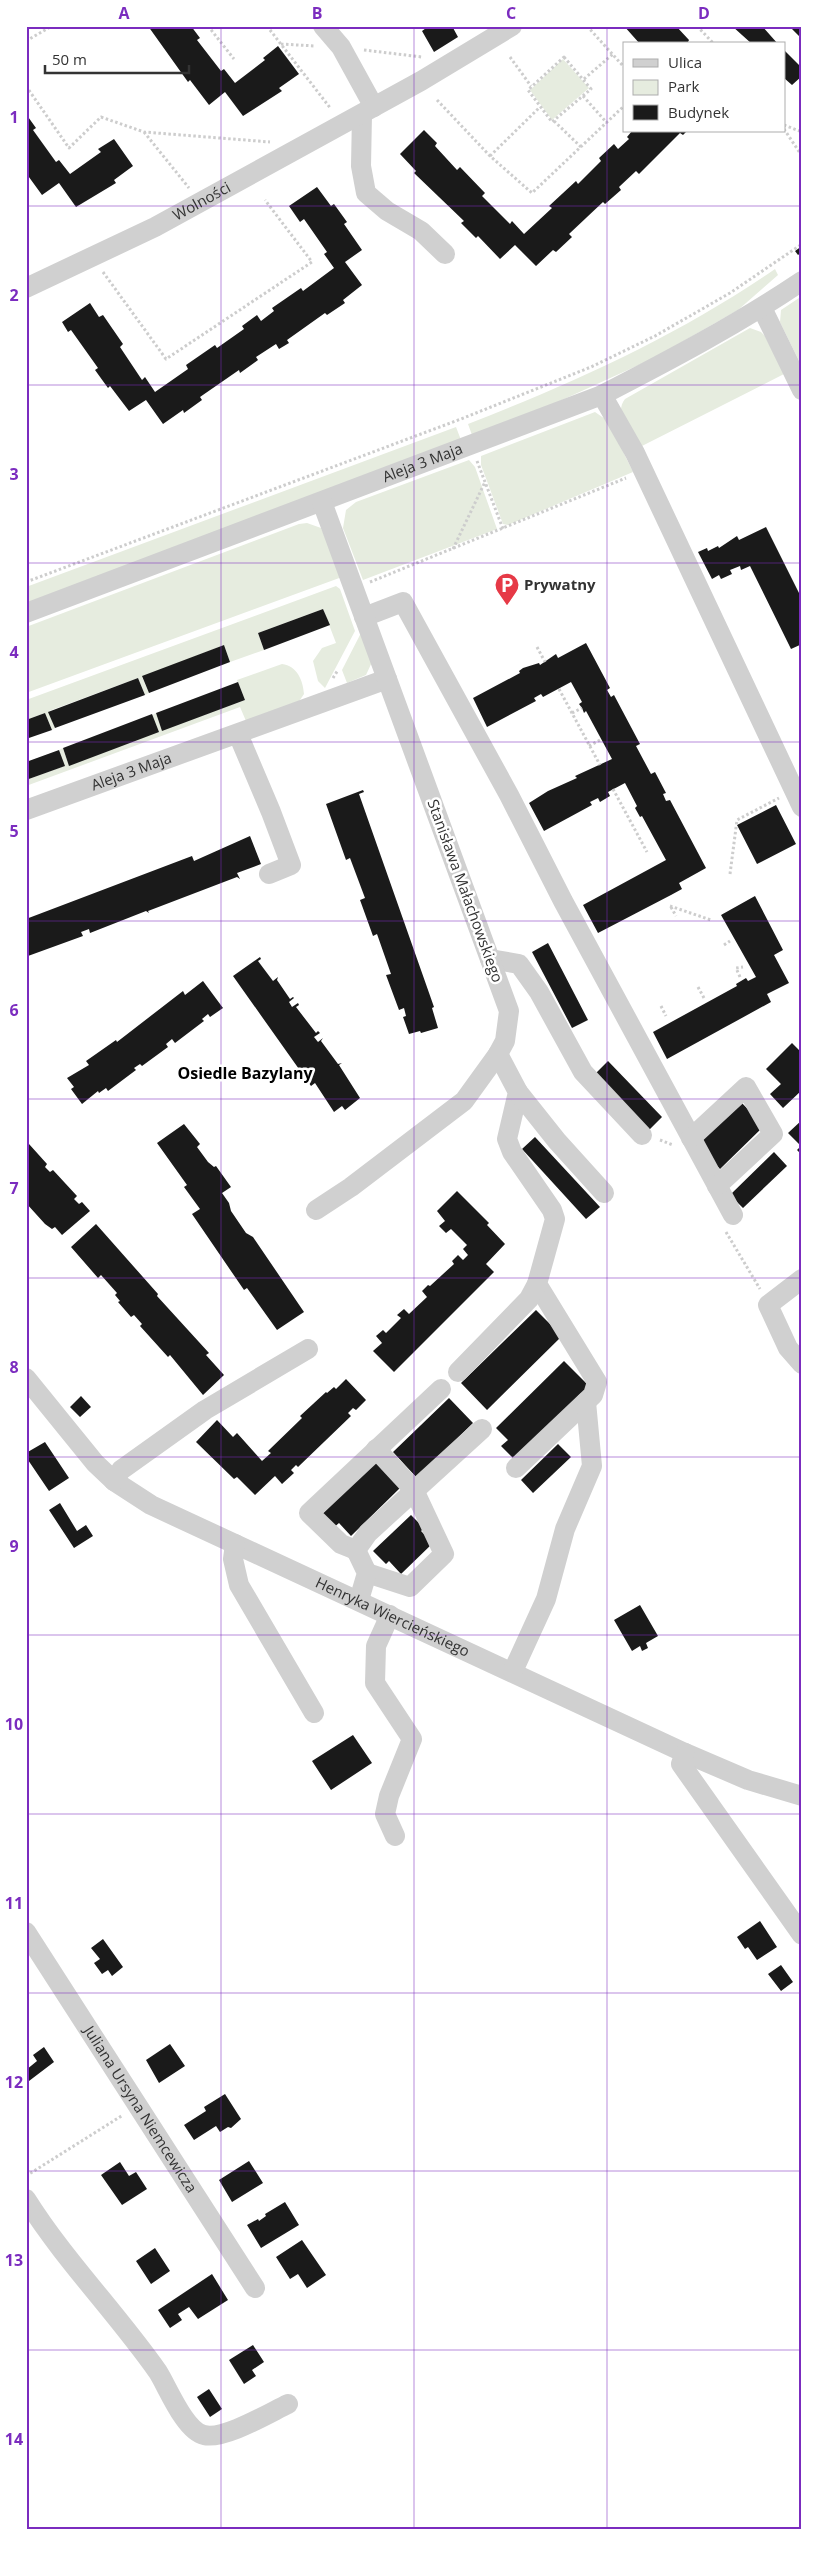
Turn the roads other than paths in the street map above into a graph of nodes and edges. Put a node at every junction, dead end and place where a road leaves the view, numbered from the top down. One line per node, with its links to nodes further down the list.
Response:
1 (323, 26): 3 (street)
2 (512, 26): 3 (street, Wolności)
3 (368, 110): 4 (street); 6 (street, Wolności)
4 (445, 254)
5 (802, 281): 7 (street, Aleja 3 Maja)
6 (26, 288)
7 (762, 308): 8 (street); 9 (street, Aleja 3 Maja)
8 (802, 390)
9 (602, 395): 10 (street, Aleja 3 Maja); 15 (street)
10 (322, 502): 11 (street, Aleja 3 Maja); 12 (street, Stanisława Małachowskiego)
11 (26, 613)
12 (364, 617): 13 (street, Stanisława Małachowskiego); 22 (street)
13 (387, 679): 14 (street, Aleja 3 Maja); 18 (street, Stanisława Małachowskiego)
14 (238, 734): 16 (street, Aleja 3 Maja); 17 (street)
15 (798, 798)
16 (26, 810)
17 (269, 874)
18 (490, 958): 19 (street, Stanisława Małachowskiego); 21 (street)
19 (498, 1054): 20 (street); 25 (street, Stanisława Małachowskiego)
20 (518, 1092): 24 (street); 28 (street)
21 (642, 1135)
22 (691, 1138): 23 (street); 23 (street)
23 (718, 1186): 26 (street)
24 (604, 1194)
25 (316, 1210)
26 (733, 1215)
27 (802, 1279): 30 (street)
28 (537, 1284): 31 (street); 34 (street)
29 (308, 1349): 38 (street)
30 (802, 1364)
31 (458, 1372)
32 (26, 1378): 38 (street, Henryka Wiercieńskiego)
33 (441, 1389): 36 (street)
34 (586, 1402): 37 (street); 45 (street)
35 (482, 1429): 39 (street)
36 (376, 1449): 39 (street); 41 (street)
37 (516, 1468)
38 (114, 1481): 40 (street, Henryka Wiercieńskiego)
39 (414, 1490): 41 (street); 42 (street)
40 (235, 1544): 43 (street, Henryka Wiercieńskiego); 46 (street)
41 (356, 1550): 42 (street)
42 (367, 1573): 43 (street)
43 (359, 1600): 44 (street, Henryka Wiercieńskiego)
44 (390, 1615): 45 (street, Henryka Wiercieńskiego); 49 (street)
45 (514, 1671): 47 (street, Henryka Wiercieńskiego)
46 (314, 1713)
47 (685, 1753): 48 (street, Henryka Wiercieńskiego); 51 (street)
48 (802, 1796)
49 (395, 1836)
50 (26, 1932): 53 (street, Juliana Ursyna Niemcewicza)
51 (802, 1936)
52 (26, 2199): 54 (street)
53 (255, 2288)
54 (288, 2404)

